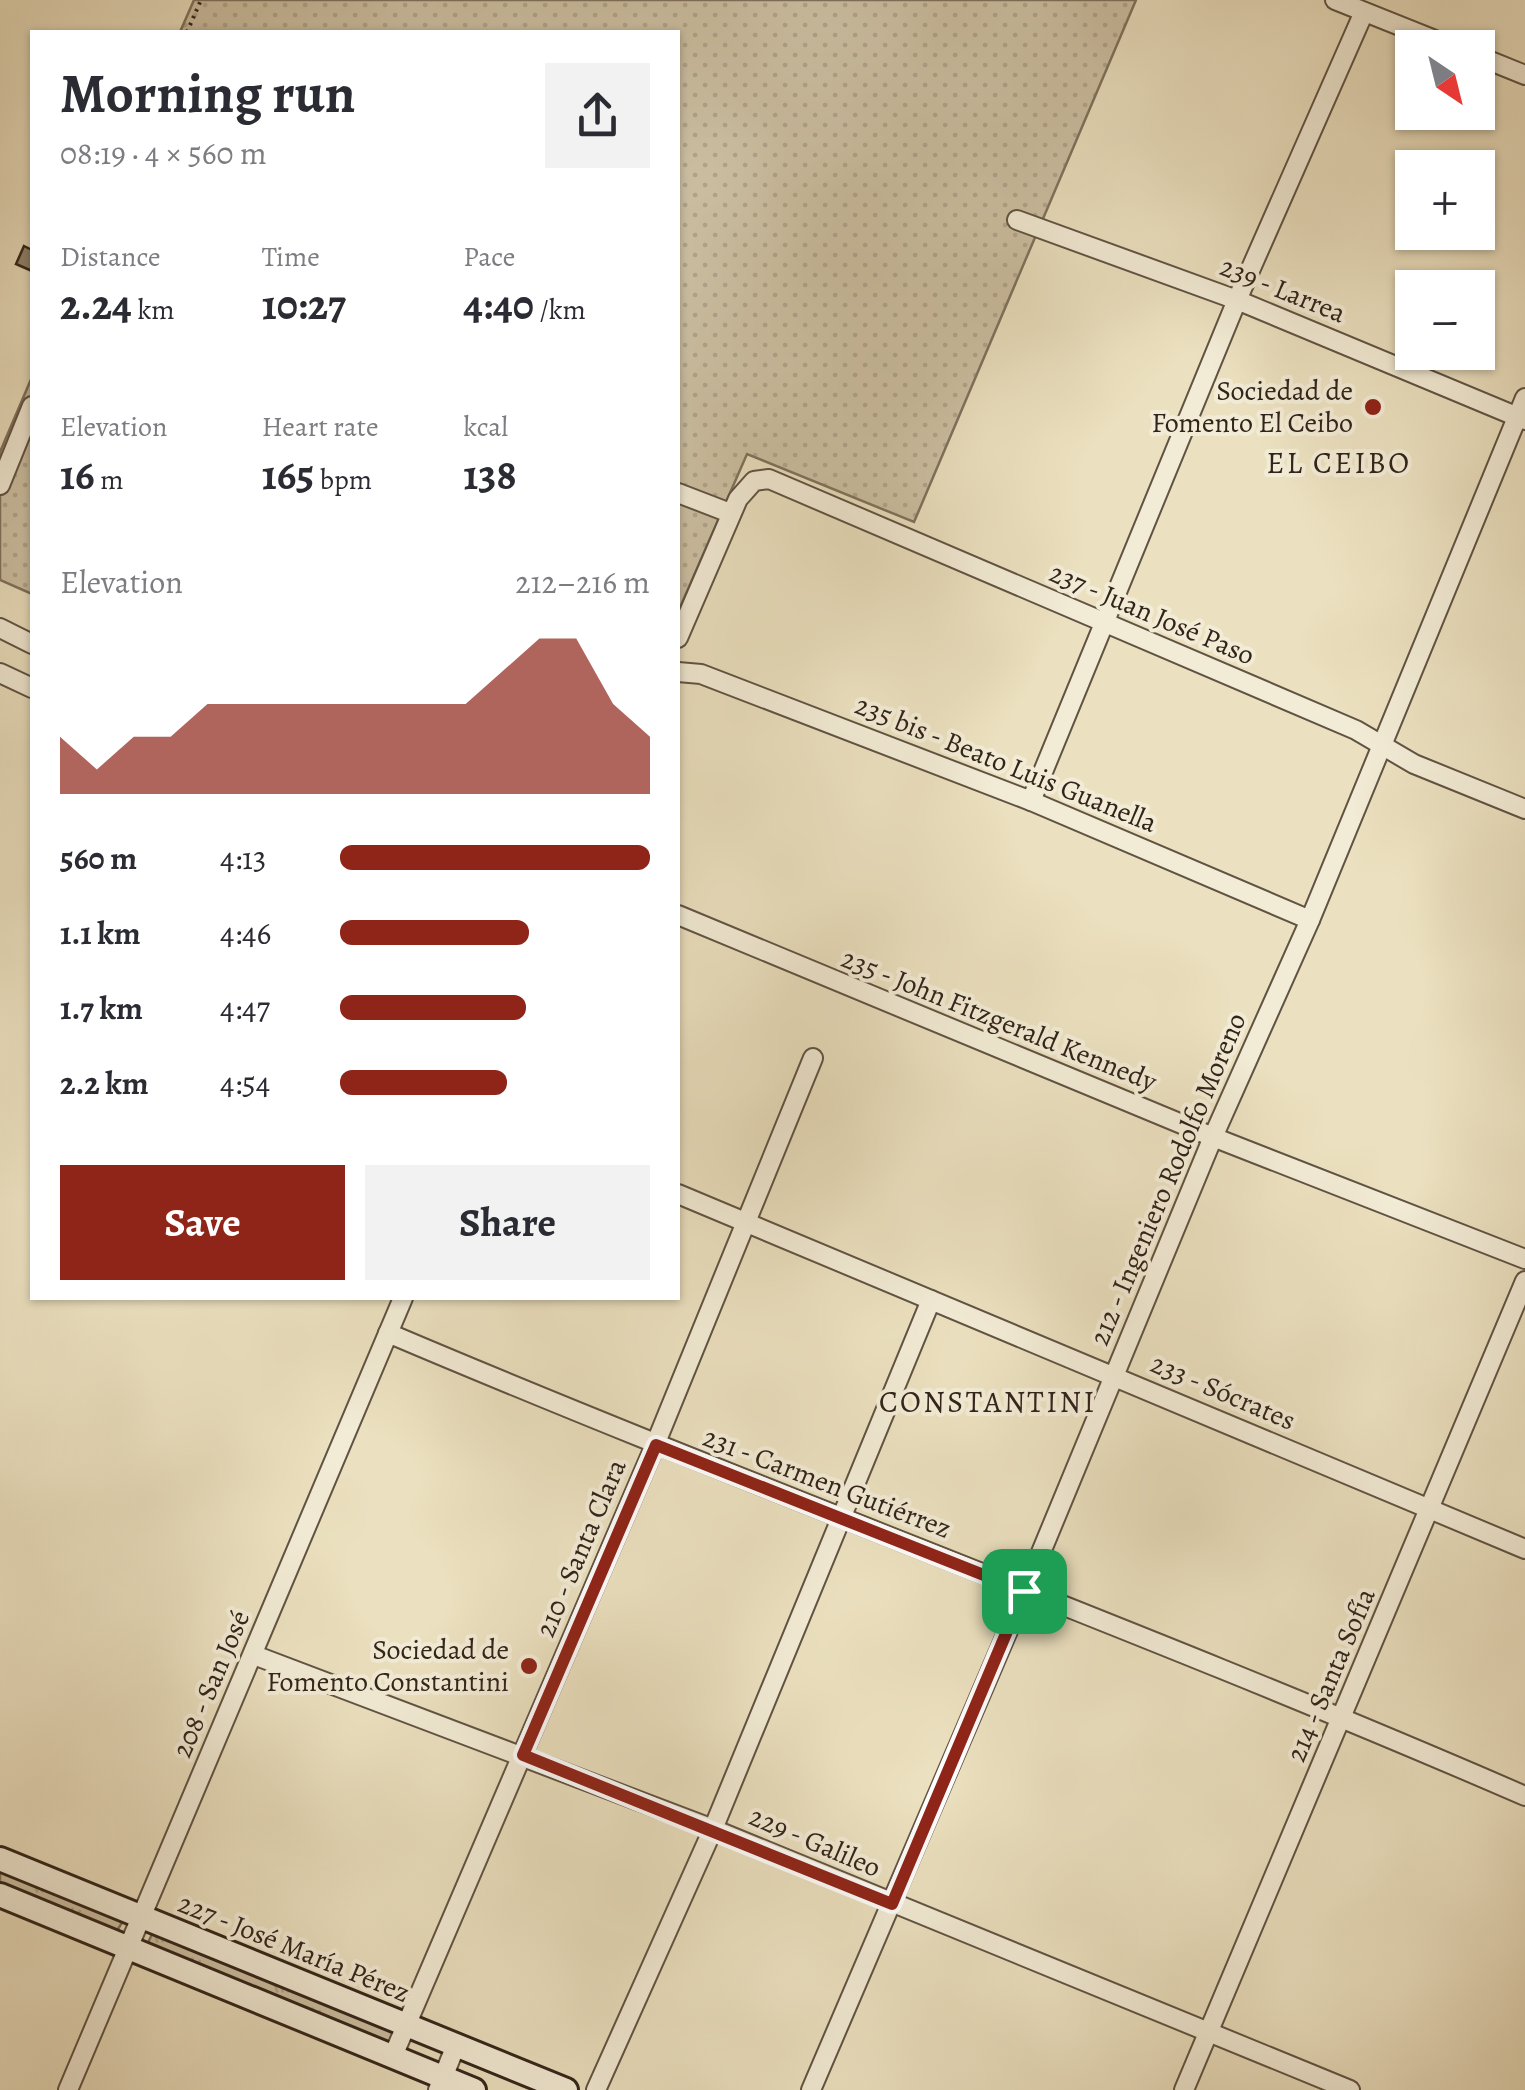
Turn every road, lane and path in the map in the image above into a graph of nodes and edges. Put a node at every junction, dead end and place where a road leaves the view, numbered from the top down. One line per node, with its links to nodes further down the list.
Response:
1 (201, 0): 4 (path)
2 (1336, 0): 3 (street)
3 (1364, 12): 5 (street); 9 (street)
4 (188, 30)
5 (1410, 30)
6 (1495, 63): 7 (street)
7 (1525, 75)
8 (1017, 220): 9 (street, 239 - Larrea)
9 (1237, 300): 12 (street, 239 - Larrea); 16 (street)
10 (1525, 398): 12 (street, 212 - Ingeniero Rodolfo Moreno)
11 (30, 418): 13 (street)
12 (1521, 418): 23 (street, 212 - Ingeniero Rodolfo Moreno)
13 (0, 485)
14 (680, 494): 15 (street)
15 (730, 513): 16 (street, 237 - Juan José Paso); 18 (street)
16 (1104, 624): 23 (street, 237 - Juan José Paso); 24 (street)
17 (0, 628): 19 (street)
18 (680, 633)
19 (30, 643)
20 (680, 672): 24 (street, 235 bis - Beato Luis Guanella)
21 (0, 673): 22 (street)
22 (30, 687)
23 (1383, 747): 25 (street, 237 - Juan José Paso); 27 (street, 212 - Ingeniero Rodolfo Moreno)
24 (1031, 801): 27 (street, 235 bis - Beato Luis Guanella)
25 (1525, 810)
26 (680, 917): 29 (street, 235 - John Fitzgerald Kennedy)
27 (1310, 920): 29 (street, 212 - Ingeniero Rodolfo Moreno)
28 (812, 1058): 31 (street, 210 - Santa Clara)
29 (1213, 1137): 32 (street, 235 - John Fitzgerald Kennedy); 37 (street, 212 - Ingeniero Rodolfo Moreno)
30 (680, 1195): 31 (street, 233 - Sócrates)
31 (746, 1222): 35 (street, 233 - Sócrates); 38 (street, 210 - Santa Clara)
32 (1525, 1260)
33 (1525, 1281): 39 (street, 214 - Santa Sofía)
34 (402, 1300): 36 (street, 208 - San José)
35 (931, 1300): 37 (street, 233 - Sócrates); 40 (street)
36 (388, 1333): 38 (street, 231 - Carmen Gutiérrez); 43 (street, 208 - San José)
37 (1114, 1376): 39 (street, 233 - Sócrates); 42 (street, 212 - Ingeniero Rodolfo Moreno)
38 (656, 1445): 40 (street, 231 - Carmen Gutiérrez); 45 (street, 210 - Santa Clara)
39 (1430, 1509): 41 (street, 233 - Sócrates); 44 (street, 214 - Santa Sofía)
40 (841, 1520): 42 (street, 231 - Carmen Gutiérrez); 47 (street)
41 (1525, 1549)
42 (1024, 1591): 44 (street, 231 - Carmen Gutiérrez); 50 (street, 212 - Ingeniero Rodolfo Moreno)
43 (254, 1656): 45 (street, 229 - Galileo); 51 (street, 208 - San José)
44 (1343, 1717): 46 (street, 231 - Carmen Gutiérrez); 54 (street, 214 - Santa Sofía)
45 (523, 1755): 47 (street, 229 - Galileo); 53 (street, 210 - Santa Clara)
46 (1525, 1796)
47 (713, 1829): 50 (street, 229 - Galileo); 61 (street)
48 (0, 1859): 51 (street, 227 - José María Pérez)
49 (0, 1895): 52 (street)
50 (892, 1904): 54 (street, 229 - Galileo); 62 (street, 212 - Ingeniero Rodolfo Moreno)
51 (142, 1919): 52 (street, 208 - San José); 53 (street, 227 - José María Pérez)
52 (126, 1949): 56 (street); 58 (street, 208 - San José)
53 (406, 2025): 55 (street, 227 - José María Pérez); 56 (street, 210 - Santa Clara)
54 (1208, 2034): 63 (street, 214 - Santa Sofía); 64 (street, 229 - Galileo)
55 (456, 2045): 57 (street); 60 (street, 227 - José María Pérez)
56 (393, 2056): 57 (street)
57 (440, 2084): 59 (street)
58 (68, 2090)
59 (474, 2090)
60 (566, 2090)
61 (596, 2090)
62 (811, 2090)
63 (1184, 2090)
64 (1350, 2090)

